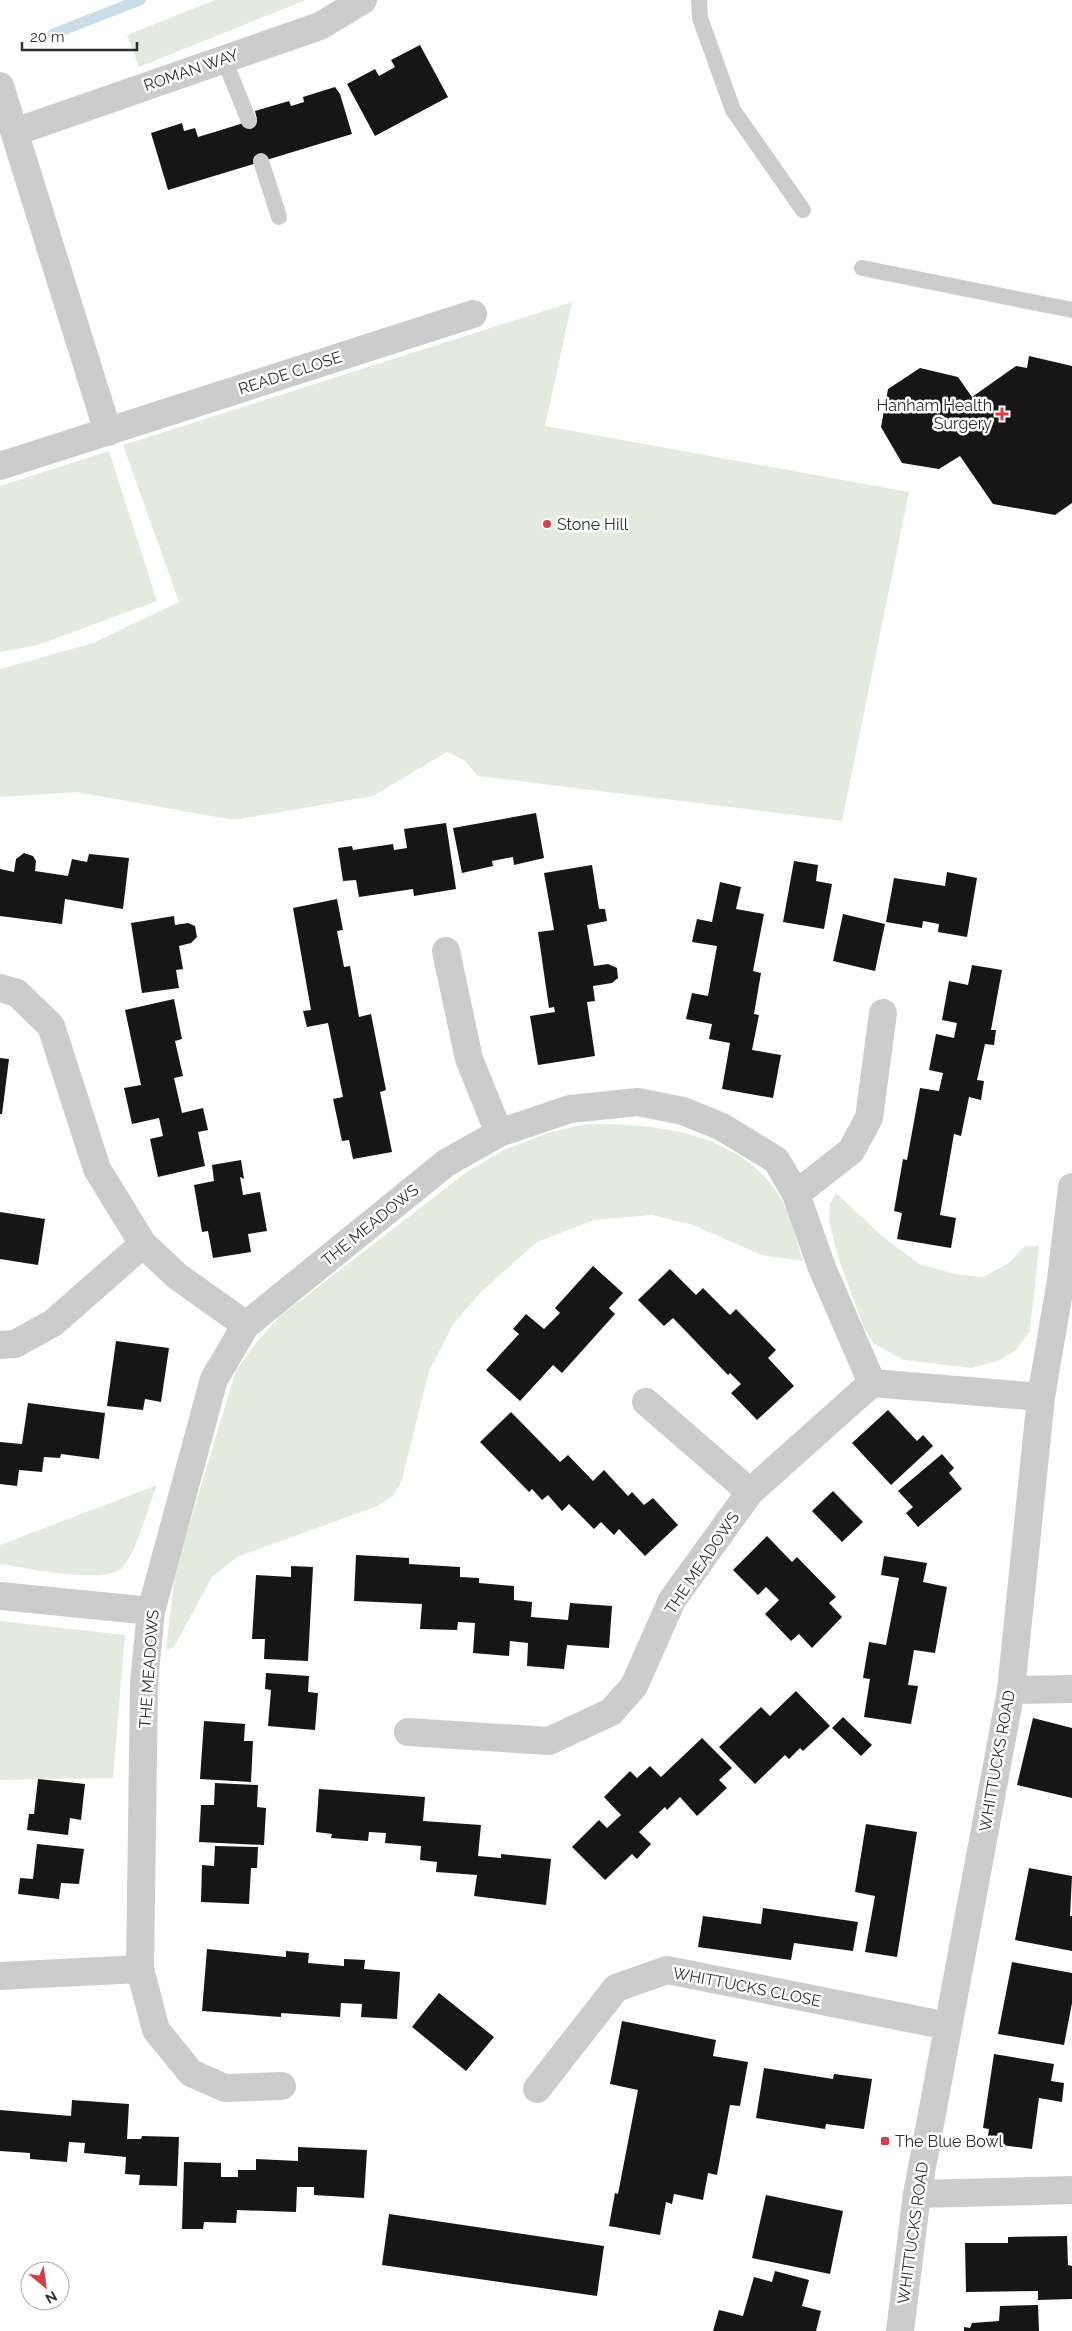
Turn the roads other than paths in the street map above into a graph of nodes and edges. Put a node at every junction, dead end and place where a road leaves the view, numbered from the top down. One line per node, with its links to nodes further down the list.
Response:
1 (363, 0): 3 (street, ROMAN WAY)
2 (699, 0): 8 (lane)
3 (224, 59): 5 (lane); 6 (street, ROMAN WAY)
4 (0, 86): 6 (street)
5 (249, 121)
6 (15, 132): 13 (street)
7 (261, 161): 9 (lane)
8 (803, 210)
9 (279, 217)
10 (862, 268): 11 (lane)
11 (1072, 310)
12 (473, 314): 13 (street, READE CLOSE)
13 (108, 432): 14 (street, READE CLOSE)
14 (0, 466)
15 (446, 951): 18 (street)
16 (0, 988): 21 (street)
17 (883, 1013): 20 (street)
18 (499, 1133): 20 (street, THE MEADOWS); 23 (street, THE MEADOWS)
19 (1072, 1187): 22 (street, WHITTUCKS ROAD)
20 (796, 1194): 25 (street, THE MEADOWS)
21 (143, 1244): 23 (street); 24 (street)
22 (1067, 1280): 26 (street, WHITTUCKS ROAD)
23 (246, 1326): 30 (street, THE MEADOWS)
24 (0, 1345)
25 (872, 1383): 26 (street); 28 (street, THE MEADOWS)
26 (1042, 1396): 32 (street, WHITTUCKS ROAD)
27 (646, 1402): 28 (street)
28 (750, 1492): 33 (street, THE MEADOWS)
29 (0, 1596): 30 (street)
30 (151, 1611): 34 (street, THE MEADOWS)
31 (1072, 1689): 32 (street)
32 (1011, 1690): 36 (street, WHITTUCKS ROAD)
33 (408, 1732)
34 (140, 1969): 35 (street); 37 (street, THE MEADOWS)
35 (0, 1976)
36 (948, 2026): 38 (street, WHITTUCKS CLOSE); 40 (street, WHITTUCKS ROAD)
37 (282, 2086)
38 (537, 2089)
39 (1072, 2190): 40 (street)
40 (917, 2194): 41 (street, WHITTUCKS ROAD)
41 (900, 2331)

